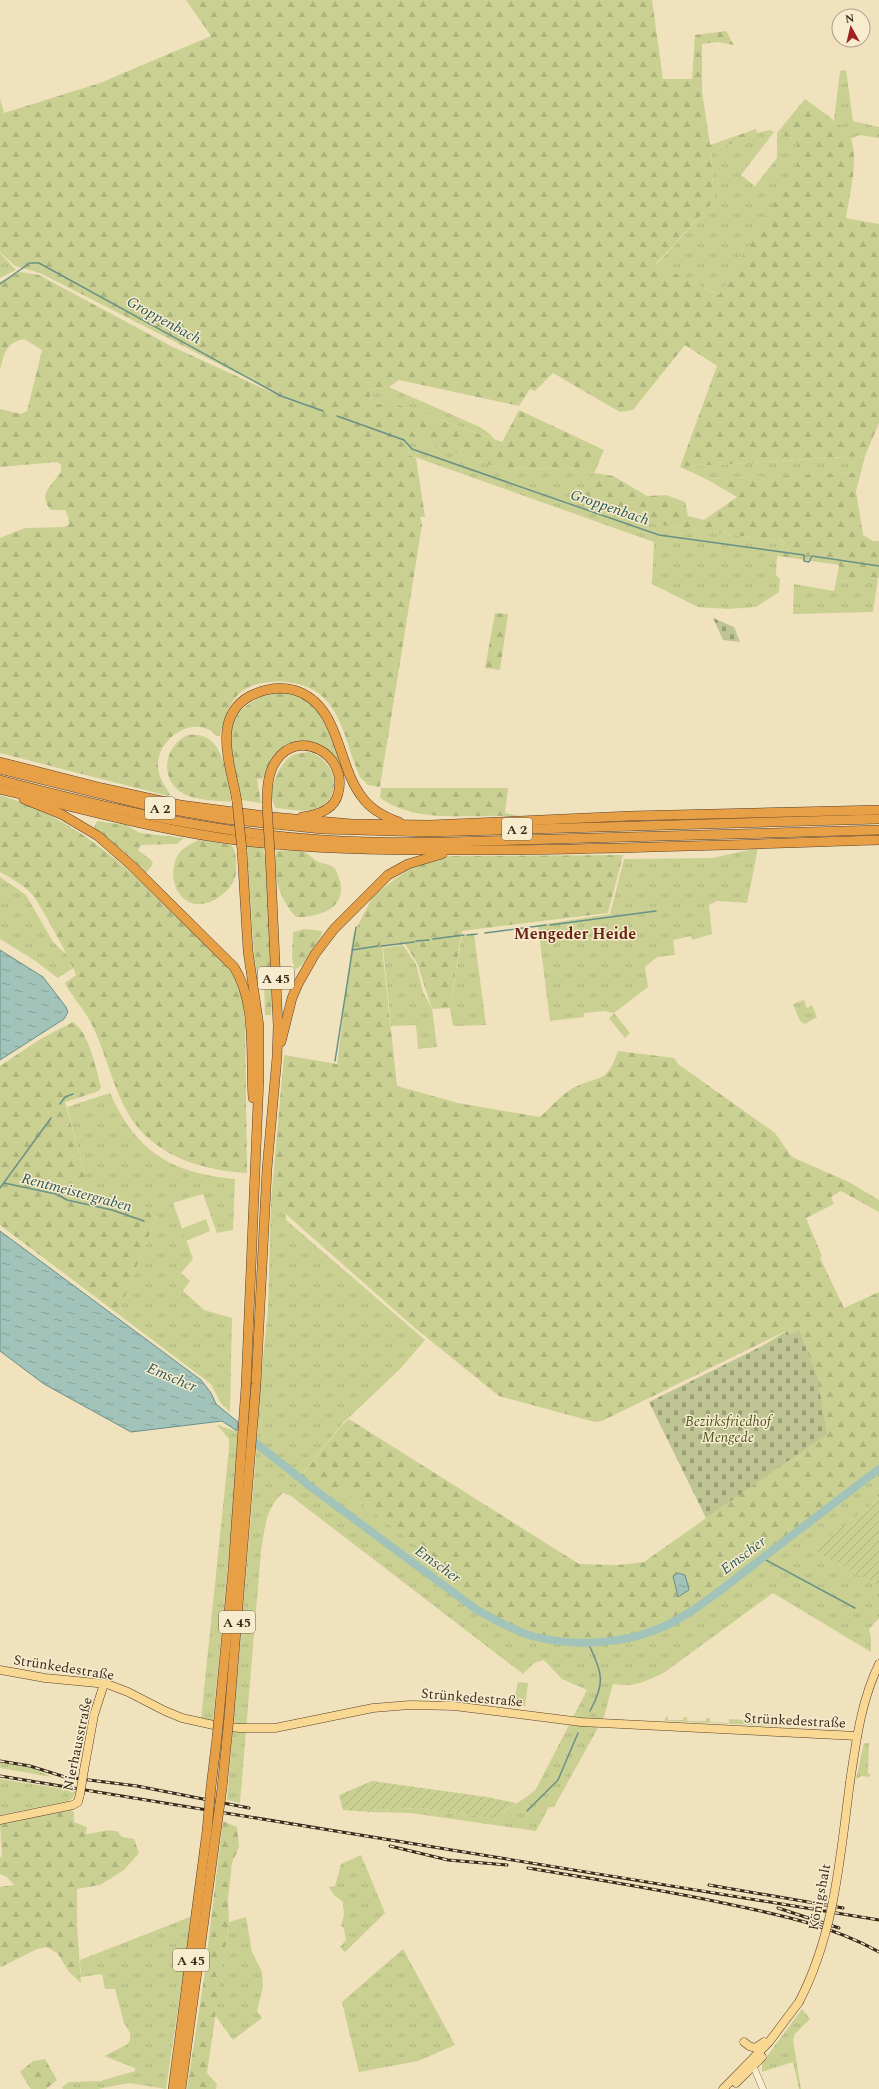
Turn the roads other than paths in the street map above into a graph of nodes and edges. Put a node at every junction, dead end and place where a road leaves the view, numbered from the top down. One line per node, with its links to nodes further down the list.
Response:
1 (0, 762): 6 (highway)
2 (0, 769): 7 (highway, A 2)
3 (0, 780): 11 (highway, A 2)
4 (2, 790): 13 (highway); 15 (highway)
5 (879, 810): 8 (highway)
6 (272, 817): 10 (highway); 14 (highway, A 45, bridge)
7 (773, 817): 8 (highway, A 2); 10 (highway)
8 (785, 817): 9 (highway, A 2)
9 (879, 820)
10 (406, 824): 15 (highway, A 45, bridge)
11 (879, 830)
12 (879, 840): 13 (highway)
13 (488, 850): 14 (highway)
14 (277, 1057): 16 (highway, A 45)
15 (257, 1149): 16 (highway, A 45)
16 (243, 1506): 17 (highway, A 45)
17 (241, 1527): 23 (highway, A 45, bridge); 23 (highway, A 45, bridge)
18 (879, 1664): 21 (main road, Königshalt)
19 (0, 1670): 20 (main road, Strünkedestraße)
20 (104, 1684): 21 (main road, Strünkedestraße); 22 (main road, Nierhausstraße, bridge)
21 (857, 1736): 24 (main road, Königshalt, bridge)
22 (0, 1820)
23 (211, 1832): 27 (highway, A 45); 28 (highway, A 45)
24 (790, 2016): 25 (main road); 26 (main road, Königshalt)
25 (744, 2042)
26 (752, 2064): 29 (main road, Königshalt); 30 (main road, Königshalt); 31 (street)
27 (173, 2089)
28 (181, 2089)
29 (723, 2089)
30 (729, 2089)
31 (763, 2089)

